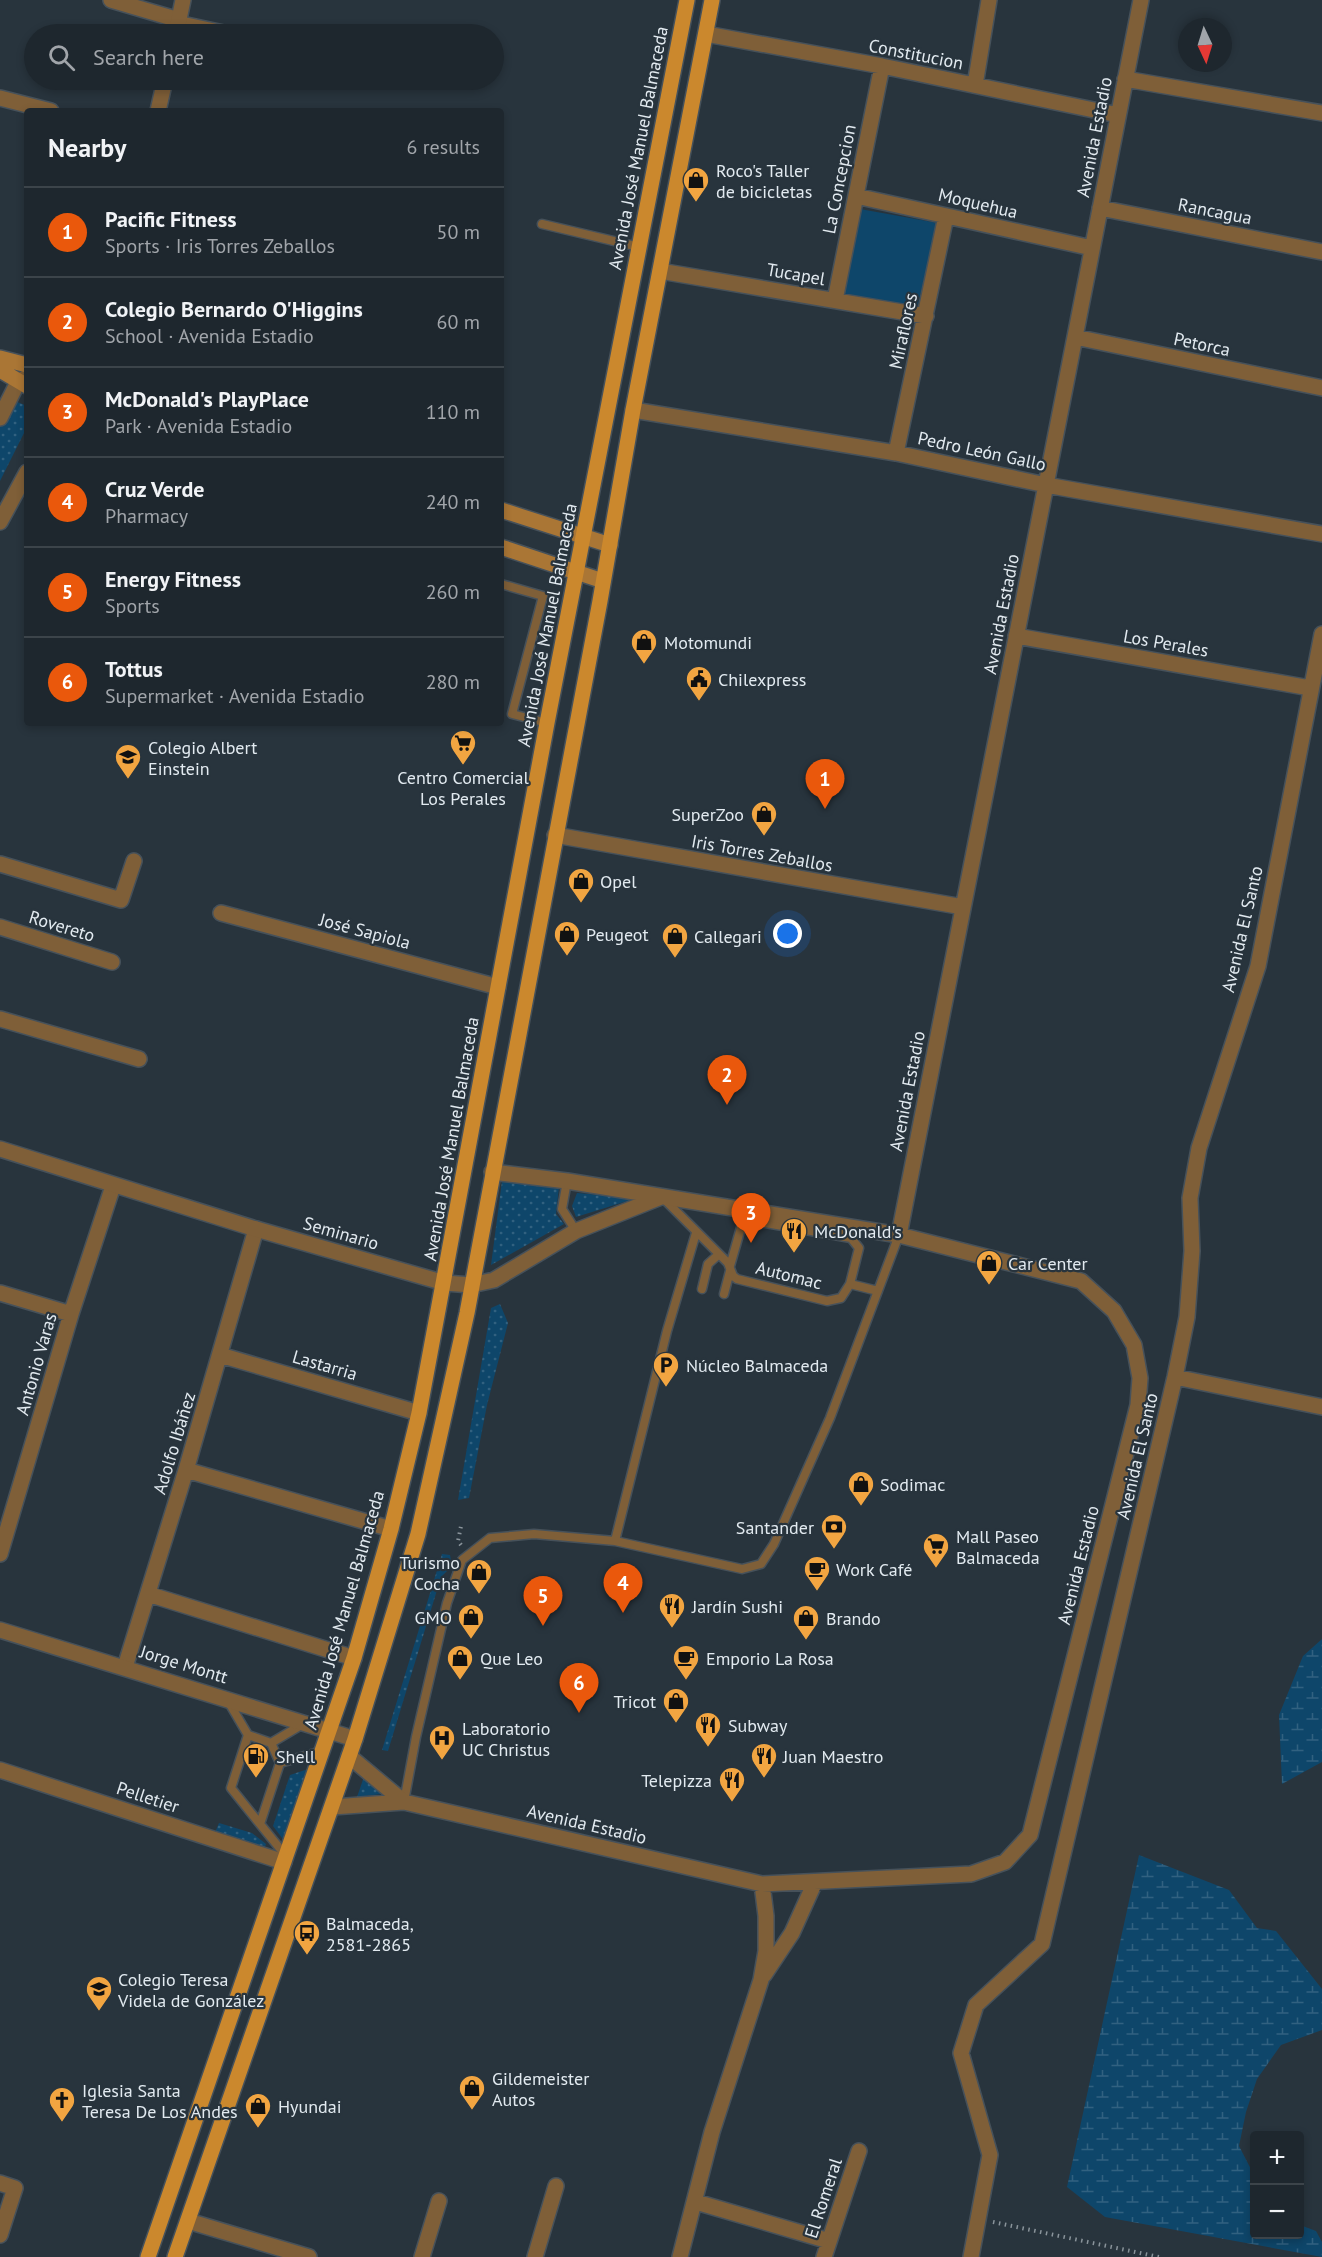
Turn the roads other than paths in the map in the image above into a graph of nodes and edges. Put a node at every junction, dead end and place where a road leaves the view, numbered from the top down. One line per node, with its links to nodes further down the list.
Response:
1 (111, 0): 7 (street)
2 (183, 0): 8 (street)
3 (687, 0): 23 (main road, Avenida José Manuel Balmaceda)
4 (712, 0): 9 (main road)
5 (989, 0): 12 (street)
6 (1141, 0): 11 (street, Avenida Estadio)
7 (170, 24)
8 (178, 24)
9 (706, 34): 10 (street, Constitucion); 26 (main road)
10 (882, 66): 12 (street, Constitucion); 19 (street, La Concepcion)
11 (1125, 79): 17 (street); 18 (street, Avenida Estadio)
12 (975, 85): 18 (street, Constitucion)
13 (163, 90): 16 (street)
14 (0, 98): 15 (street)
15 (39, 108)
16 (159, 108)
17 (1322, 113)
18 (1118, 115): 20 (street, Avenida Estadio)
19 (856, 196): 21 (street, Moquehua); 27 (street, La Concepcion)
20 (1100, 208): 24 (street, Avenida Estadio); 25 (street, Rancagua)
21 (946, 216): 24 (street, Moquehua); 28 (street, Miraflores)
22 (542, 224): 23 (lane)
23 (639, 247): 43 (main road, Avenida José Manuel Balmaceda)
24 (1092, 248): 29 (street, Avenida Estadio)
25 (1322, 252)
26 (660, 271): 27 (street, Tucapel); 35 (main road)
27 (835, 300): 28 (street, Tucapel)
28 (926, 316): 37 (street, Miraflores)
29 (1075, 337): 34 (street, Petorca); 39 (street, Avenida Estadio)
30 (0, 358): 31 (main road)
31 (24, 364)
32 (0, 370): 33 (main road)
33 (24, 382): 36 (street)
34 (1322, 388)
35 (633, 410): 37 (street, Pedro León Gallo); 44 (main road)
36 (0, 418)
37 (896, 453): 39 (street, Pedro León Gallo)
38 (24, 478): 41 (street)
39 (1046, 485): 42 (street, Pedro León Gallo); 50 (street, Avenida Estadio)
40 (504, 511): 43 (main road)
41 (0, 522)
42 (1322, 534)
43 (584, 537): 44 (main road); 46 (main road, Avenida José Manuel Balmaceda)
44 (610, 545): 47 (main road)
45 (504, 549): 46 (main road)
46 (578, 573): 47 (main road); 52 (main road, Avenida José Manuel Balmaceda)
47 (603, 581): 53 (main road)
48 (504, 585): 52 (lane)
49 (1322, 634): 51 (street, Avenida El Santo)
50 (1016, 636): 51 (street, Los Perales); 56 (street, Avenida Estadio)
51 (1310, 688): 83 (street, Avenida El Santo)
52 (547, 723): 60 (main road, Avenida José Manuel Balmaceda)
53 (555, 835): 56 (street, Iris Torres Zeballos); 64 (main road)
54 (134, 861): 55 (street)
55 (0, 864)
56 (963, 908): 71 (street, Avenida Estadio)
57 (221, 913): 60 (street, José Sapiola)
58 (0, 927): 59 (street, Rovereto)
59 (112, 962)
60 (498, 987): 74 (main road, Avenida José Manuel Balmaceda)
61 (0, 1019): 62 (street)
62 (139, 1059)
63 (0, 1149): 66 (street, Seminario)
64 (492, 1172): 65 (street, Avenida Estadio); 76 (main road)
65 (567, 1182): 67 (street, Avenida Estadio); 69 (lane)
66 (113, 1186): 68 (street, Seminario); 81 (street, Antonio Varas)
67 (662, 1197): 69 (street, Seminario); 70 (lane, Automac); 71 (street, Avenida Estadio)
68 (256, 1229): 74 (street, Seminario); 82 (street, Adolfo Ibáñez)
69 (576, 1231): 76 (street, Seminario)
70 (696, 1233): 72 (lane, Automac); 88 (lane)
71 (899, 1235): 78 (lane); 108 (street, Avenida Estadio)
72 (718, 1255): 73 (lane, Automac); 77 (lane)
73 (730, 1269): 75 (lane, Automac); 75 (lane, Automac); 80 (lane)
74 (445, 1282): 76 (street, Seminario); 85 (main road, Avenida José Manuel Balmaceda)
75 (850, 1284): 78 (lane)
76 (471, 1285): 98 (main road)
77 (702, 1289)
78 (878, 1291): 88 (lane)
79 (0, 1293): 81 (street)
80 (724, 1294)
81 (71, 1314): 89 (street, Antonio Varas)
82 (220, 1355): 85 (street, Lastarria); 86 (street, Adolfo Ibáñez)
83 (1176, 1377): 84 (street); 126 (street, Avenida El Santo)
84 (1322, 1407)
85 (419, 1413): 87 (main road, Avenida José Manuel Balmaceda)
86 (186, 1470): 87 (street); 90 (street, Adolfo Ibáñez)
87 (391, 1529): 92 (main road, Avenida José Manuel Balmaceda)
88 (615, 1541): 104 (lane)
89 (0, 1554)
90 (148, 1594): 92 (street); 93 (street, Adolfo Ibáñez)
91 (0, 1630): 93 (street, Jorge Montt)
92 (354, 1658): 96 (main road, Avenida José Manuel Balmaceda)
93 (125, 1667): 94 (street, Jorge Montt)
94 (226, 1698): 95 (street, Jorge Montt); 97 (lane)
95 (306, 1723): 96 (street, Jorge Montt); 99 (lane)
96 (330, 1730): 98 (street, Jorge Montt); 100 (main road, Avenida José Manuel Balmaceda)
97 (248, 1735): 99 (lane); 106 (lane)
98 (355, 1739): 101 (main road)
99 (271, 1743): 102 (lane)
100 (323, 1751): 102 (lane); 107 (main road, Avenida José Manuel Balmaceda)
101 (349, 1756): 104 (street, Avenida Estadio); 105 (main road)
102 (280, 1763): 106 (lane)
103 (0, 1770): 107 (street, Pelletier)
104 (404, 1802): 105 (street, Avenida Estadio); 109 (street, Avenida Estadio)
105 (332, 1807): 116 (main road)
106 (260, 1824): 107 (lane)
107 (285, 1860): 119 (main road, Avenida José Manuel Balmaceda)
108 (815, 1882): 109 (street, Avenida Estadio); 110 (street)
109 (762, 1884): 110 (street)
110 (761, 1980): 115 (street)
111 (859, 2151): 118 (street, El Romeral)
112 (0, 2183): 117 (street)
113 (556, 2186): 123 (street)
114 (439, 2201): 122 (street)
115 (696, 2202): 118 (street); 124 (street)
116 (188, 2221): 120 (main road); 121 (street)
117 (0, 2235)
118 (829, 2241): 125 (street, El Romeral)
119 (148, 2257)
120 (175, 2257)
121 (309, 2257)
122 (422, 2257)
123 (535, 2257)
124 (680, 2257)
125 (824, 2257)
126 (971, 2257)

